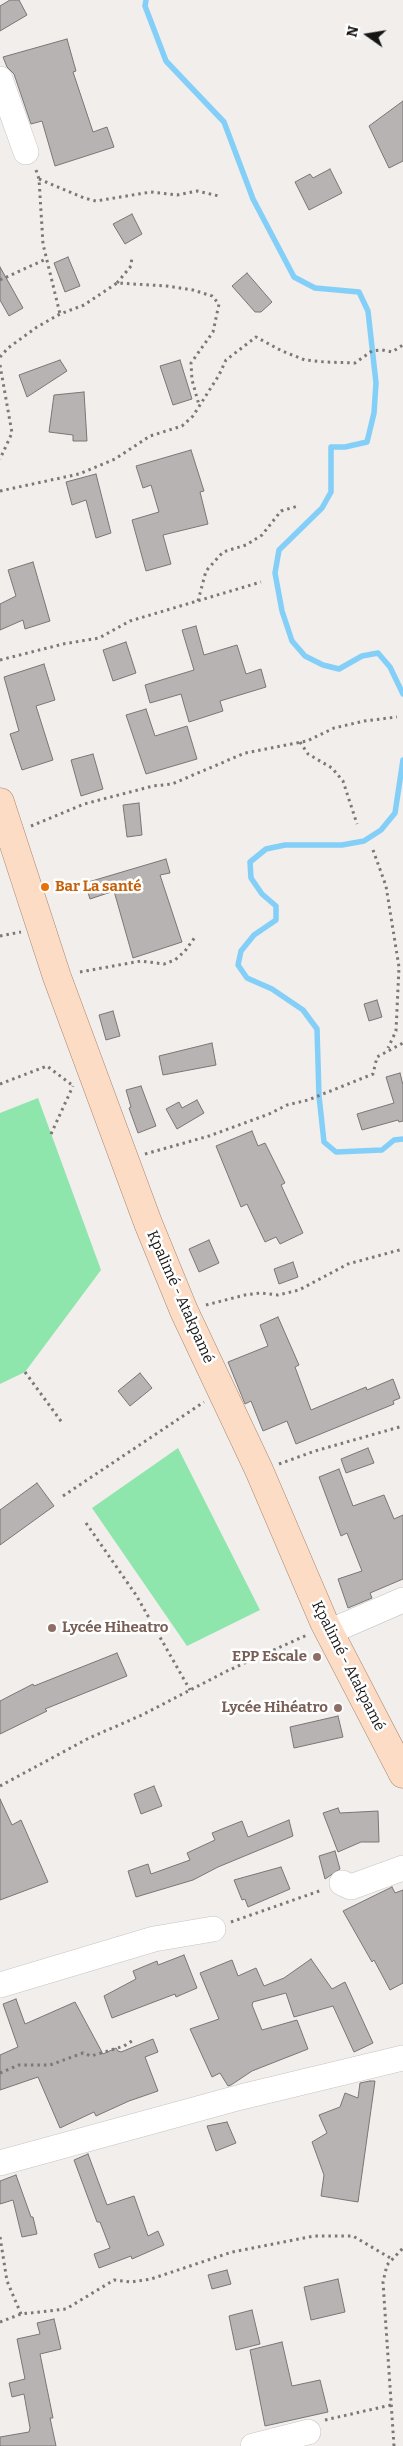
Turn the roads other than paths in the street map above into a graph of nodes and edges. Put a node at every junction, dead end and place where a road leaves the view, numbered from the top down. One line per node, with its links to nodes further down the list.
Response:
1 (0, 79): 2 (street)
2 (26, 152)
3 (0, 802): 5 (main road, Kpalimé - Atakpamé)
4 (403, 1600): 5 (street)
5 (327, 1627): 6 (main road, Kpalimé - Atakpamé)
6 (403, 1774)
7 (403, 1868): 8 (street)
8 (342, 1883)
9 (213, 1929): 10 (street)
10 (0, 1985)
11 (403, 2058): 12 (street)
12 (0, 2163)
13 (308, 2432): 14 (street)
14 (253, 2446)

